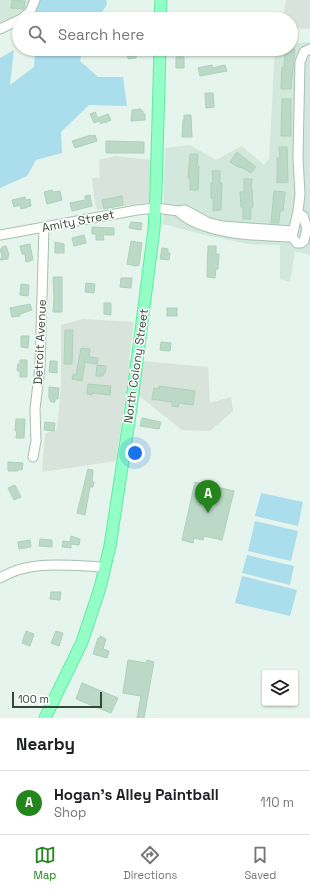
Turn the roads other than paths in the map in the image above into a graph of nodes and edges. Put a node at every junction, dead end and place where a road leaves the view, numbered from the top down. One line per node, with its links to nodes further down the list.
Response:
1 (35, 0): 3 (street)
2 (161, 0): 4 (main road)
3 (30, 12)
4 (160, 12)
5 (12, 23): 6 (street)
6 (0, 29)
7 (310, 49): 10 (street)
8 (160, 56): 9 (main road, North Colony Street)
9 (156, 208): 11 (street, Amity Street); 12 (street, Amity Street); 15 (main road, North Colony Street)
10 (298, 213): 12 (street); 12 (street, Amity Street)
11 (44, 227): 13 (street, Amity Street); 14 (street, Detroit Avenue)
12 (292, 234)
13 (0, 236)
14 (33, 457)
15 (105, 567): 16 (street); 17 (main road, North Colony Street)
16 (0, 578)
17 (45, 718)

